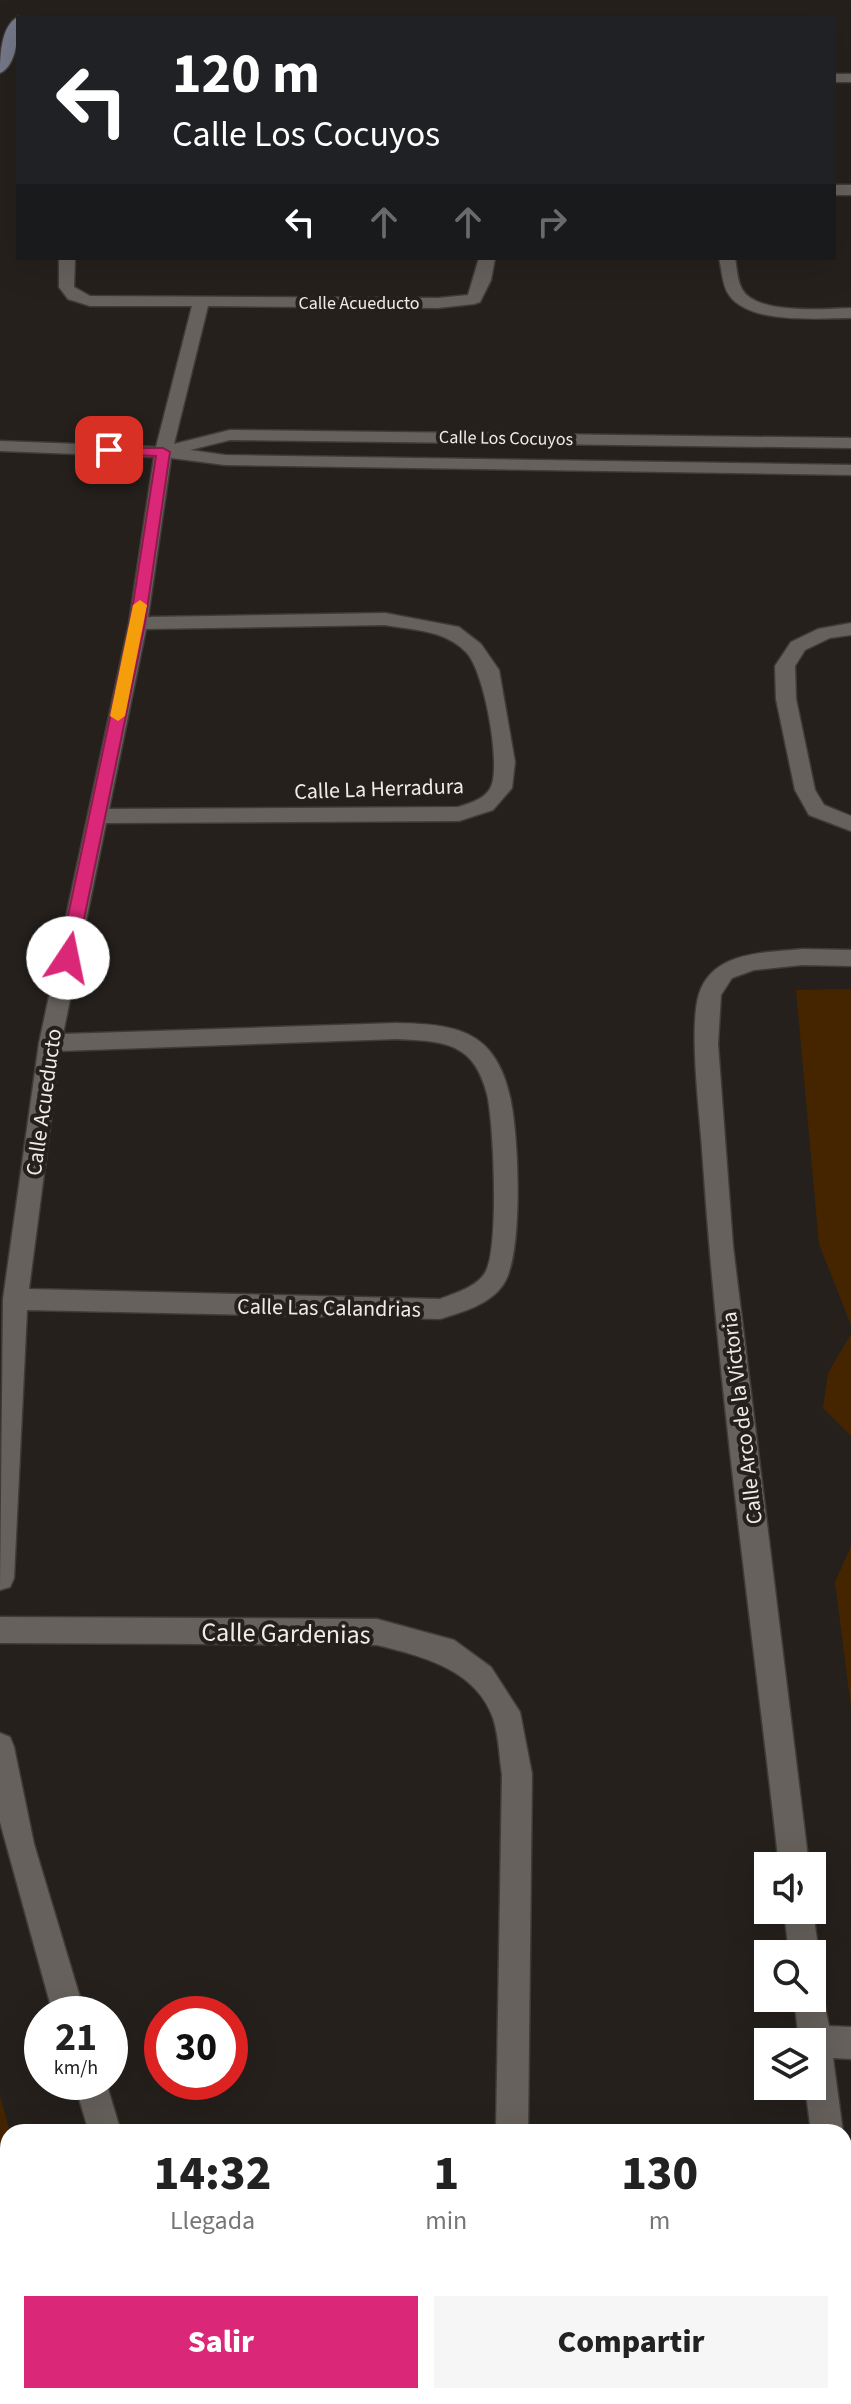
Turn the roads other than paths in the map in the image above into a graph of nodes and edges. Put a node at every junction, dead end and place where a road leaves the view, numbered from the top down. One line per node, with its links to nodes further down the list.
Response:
1 (16, 27): 2 (street)
2 (0, 69)
3 (67, 260): 6 (street, Calle Acueducto)
4 (487, 260): 6 (street, Calle Acueducto)
5 (727, 260): 7 (street)
6 (201, 302): 10 (street, Calle Acueducto)
7 (851, 313)
8 (851, 443): 10 (street, Calle Los Cocuyos)
9 (0, 446): 10 (street, Calle Los Cocuyos)
10 (163, 452): 11 (street, Calle Los Cocuyos); 12 (street, Calle Acueducto)
11 (851, 470)
12 (138, 623): 14 (street, Calle Acueducto); 14 (street, Calle La Herradura)
13 (851, 629): 15 (street)
14 (96, 816): 17 (street, Calle Acueducto)
15 (851, 824)
16 (851, 958): 22 (street, Calle Arco de la Victoria)
17 (50, 1043): 18 (street, Calle Acueducto); 18 (street, Calle Las Calandrias)
18 (15, 1299): 19 (street, Calle Acueducto)
19 (0, 1578)
20 (0, 1630): 29 (street, Calle Gardenias)
21 (0, 1747): 23 (street)
22 (792, 1852)
23 (64, 1996)
24 (826, 2042): 25 (street)
25 (851, 2043)
26 (95, 2100): 28 (street)
27 (823, 2100): 30 (street)
28 (103, 2124)
29 (512, 2124)
30 (826, 2124)

